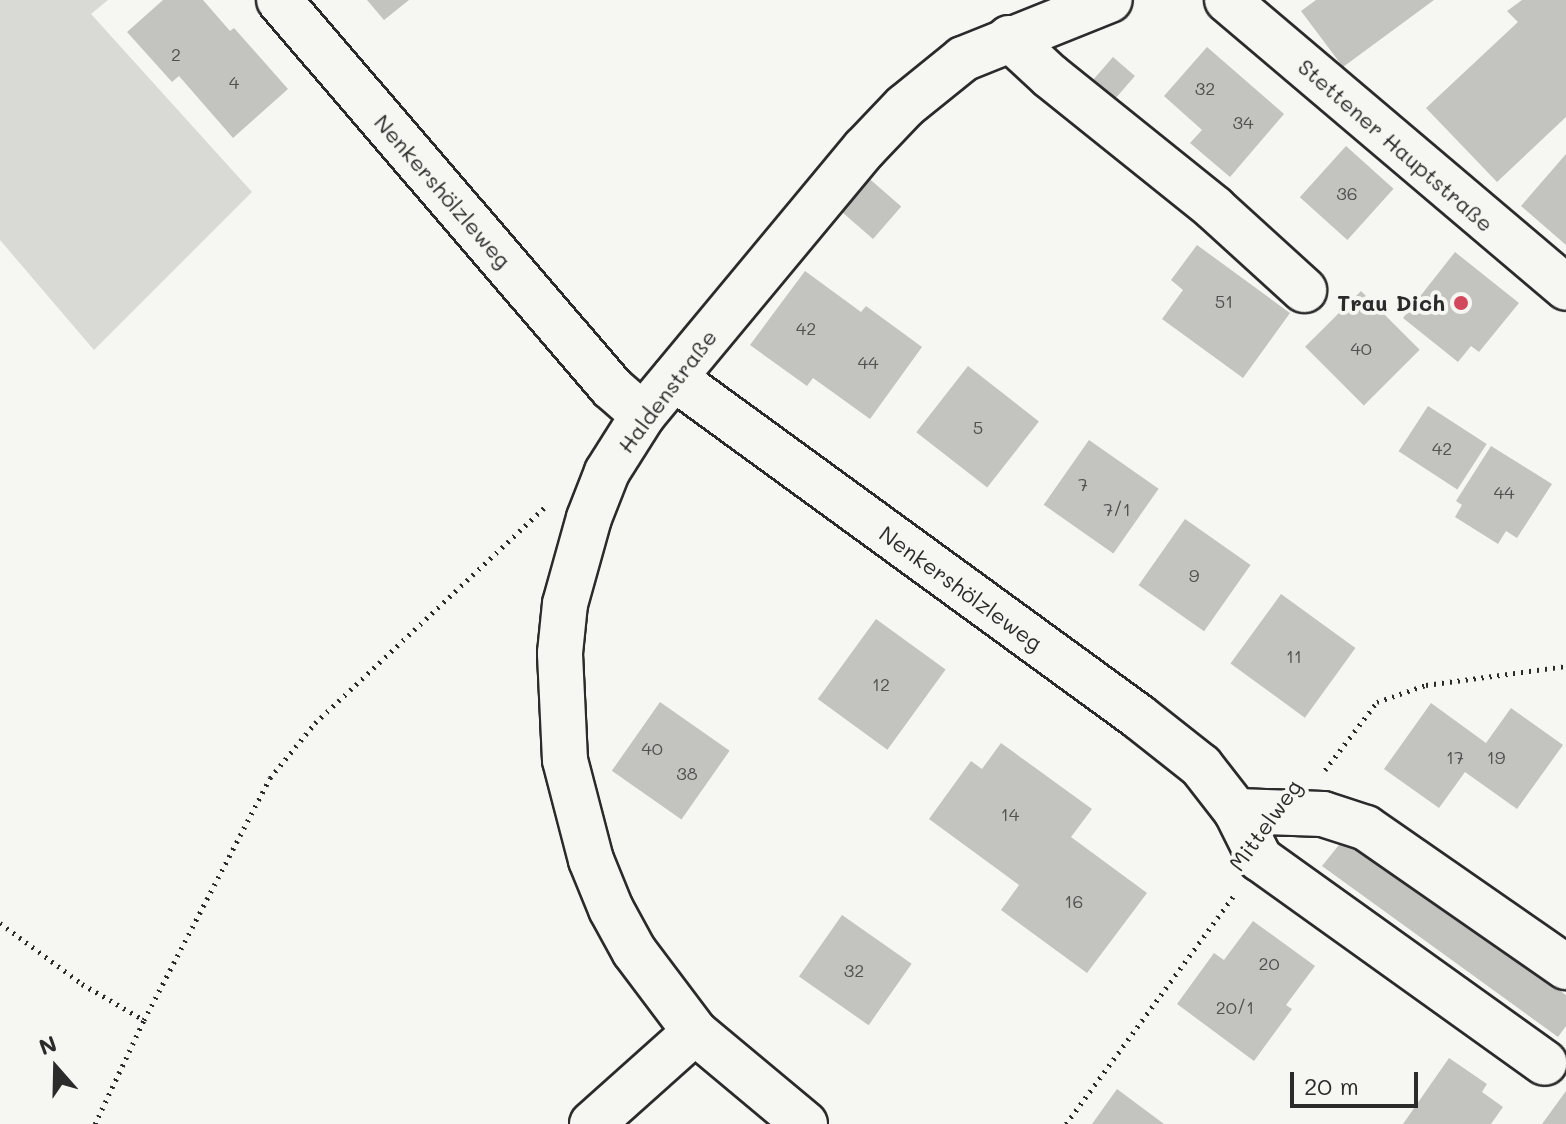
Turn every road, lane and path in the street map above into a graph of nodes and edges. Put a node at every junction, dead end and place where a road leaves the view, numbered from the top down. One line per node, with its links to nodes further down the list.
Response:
1 (279, 0): 8 (street, Nenkershölzleweg)
2 (1110, 0): 4 (street, Haldenstraße)
3 (1227, 0): 5 (street, Stettener Hauptstraße)
4 (1009, 38): 6 (street); 7 (street, Haldenstraße)
5 (1566, 288)
6 (1304, 290)
7 (674, 378): 8 (street, Haldenstraße); 11 (street, Nenkershölzleweg)
8 (643, 415): 9 (street, Haldenstraße)
9 (607, 472): 16 (path); 17 (street, Haldenstraße)
10 (1566, 666): 12 (path, Mittelweg)
11 (1236, 811): 12 (street); 13 (street, Nenkershölzleweg)
12 (1292, 812): 15 (street)
13 (1260, 859): 18 (street, Nenkershölzleweg); 22 (path, Mittelweg)
14 (0, 923): 16 (path)
15 (1566, 967)
16 (144, 1020): 19 (path)
17 (695, 1032): 20 (street); 21 (street, Haldenstraße)
18 (1545, 1063)
19 (95, 1124)
20 (592, 1124)
21 (805, 1124)
22 (1066, 1124)

